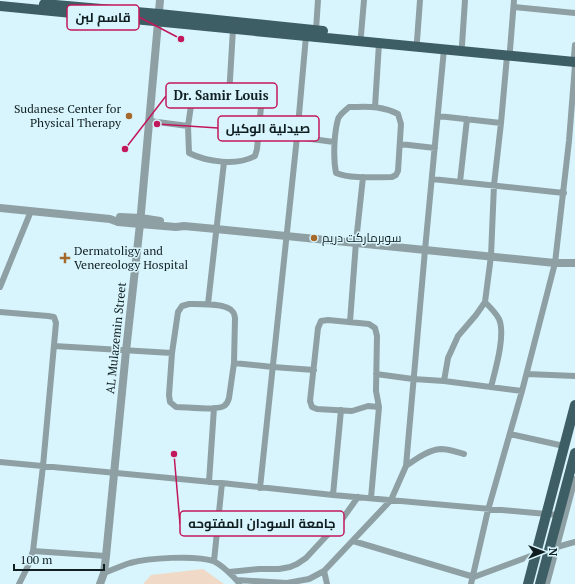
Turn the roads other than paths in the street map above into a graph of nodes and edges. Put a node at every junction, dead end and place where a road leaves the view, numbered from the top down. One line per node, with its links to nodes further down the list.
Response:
1 (2, 0): 10 (main road)
2 (160, 0): 10 (street, AL Mulazemin Street)
3 (318, 0): 12 (street)
4 (364, 0): 13 (street)
5 (420, 0): 15 (street)
6 (466, 0): 17 (street)
7 (514, 3): 9 (street); 20 (street)
8 (0, 6): 10 (main road)
9 (575, 13)
10 (159, 18): 11 (main road); 12 (main road); 26 (street, AL Mulazemin Street)
11 (233, 29): 14 (main road); 22 (street)
12 (316, 30): 13 (main road)
13 (361, 35): 15 (main road)
14 (306, 36): 16 (main road); 30 (street)
15 (417, 41): 17 (main road)
16 (379, 43): 19 (main road); 23 (street)
17 (462, 45): 20 (main road)
18 (575, 45): 21 (street)
19 (444, 49): 20 (main road); 24 (street)
20 (508, 53): 21 (main road); 27 (street)
21 (575, 60): 32 (street)
22 (229, 96): 28 (street); 29 (street)
23 (375, 107): 31 (street); 33 (street)
24 (438, 116): 25 (street); 34 (street)
25 (467, 119): 27 (street); 38 (street)
26 (150, 121): 28 (street); 41 (street, AL Mulazemin Street)
27 (501, 123): 39 (street)
28 (188, 126): 35 (street)
29 (259, 132): 30 (street); 35 (street)
30 (297, 137): 31 (street); 48 (street)
31 (334, 142): 36 (street)
32 (572, 142): 40 (street)
33 (400, 144): 34 (street); 36 (street)
34 (435, 148): 37 (street)
35 (224, 162): 47 (street)
36 (363, 177): 49 (street)
37 (432, 179): 38 (street); 50 (street)
38 (460, 182): 39 (street)
39 (494, 185): 40 (street); 51 (street)
40 (564, 192): 52 (street)
41 (142, 205): 44 (street); 45 (street, AL Mulazemin Street)
42 (0, 208): 43 (street)
43 (31, 211): 45 (street); 54 (street)
44 (154, 220): 45 (street); 46 (street)
45 (141, 221): 46 (street); 60 (street, AL Mulazemin Street)
46 (184, 226): 47 (street)
47 (216, 229): 48 (street); 56 (street)
48 (287, 236): 49 (street); 63 (street)
49 (356, 242): 50 (street); 58 (street)
50 (425, 250): 51 (street); 68 (street)
51 (491, 256): 52 (street); 55 (street)
52 (556, 263): 53 (street); 66 (street)
53 (575, 263)
54 (0, 287)
55 (485, 302): 69 (street); 70 (street)
56 (208, 304): 61 (street); 62 (street)
57 (0, 312): 59 (street)
58 (350, 322): 64 (street); 65 (street)
59 (54, 346): 60 (street); 81 (street)
60 (126, 351): 61 (street); 83 (street, AL Mulazemin Street)
61 (172, 354): 74 (street)
62 (234, 363): 63 (street); 74 (street)
63 (273, 367): 64 (street); 87 (street)
64 (314, 370): 75 (street)
65 (376, 374): 68 (street); 73 (street)
66 (527, 374): 67 (street); 71 (street)
67 (575, 376)
68 (414, 379): 69 (street); 82 (street)
69 (444, 381): 70 (street)
70 (491, 387): 71 (street)
71 (522, 391): 76 (street)
72 (575, 405): 77 (main road)
73 (379, 407): 75 (street); 90 (street)
74 (214, 408): 85 (street)
75 (341, 410): 88 (street)
76 (510, 434): 77 (street); 94 (street)
77 (564, 446): 95 (main road)
78 (575, 453): 96 (main road)
79 (464, 454): 82 (street)
80 (0, 462): 81 (street)
81 (43, 466): 83 (street); 100 (street)
82 (406, 466): 91 (street)
83 (114, 473): 85 (street); 102 (street, AL Mulazemin Street)
84 (575, 479): 92 (street)
85 (209, 482): 86 (street)
86 (222, 483): 87 (street); 103 (street)
87 (260, 488): 88 (street)
88 (333, 495): 89 (street)
89 (358, 497): 90 (street); 105 (street)
90 (371, 498): 91 (street)
91 (391, 500): 94 (street); 97 (street)
92 (568, 505): 93 (street); 99 (street)
93 (575, 505)
94 (488, 510): 95 (street); 107 (street)
95 (546, 514): 96 (street); 101 (main road)
96 (558, 515): 115 (main road)
97 (353, 540): 104 (street); 107 (street)
98 (575, 542): 99 (street)
99 (557, 547): 116 (street)
100 (33, 551): 102 (street); 109 (street)
101 (536, 554): 107 (street); 114 (main road)
102 (106, 556): 106 (street, AL Mulazemin Street)
103 (214, 561): 105 (street); 106 (street)
104 (324, 571): 111 (street); 112 (street)
105 (229, 572): 108 (street)
106 (104, 573): 110 (street, AL Mulazemin Street)
107 (474, 577): 113 (street)
108 (238, 582): 111 (street)
109 (19, 584)
110 (100, 584)
111 (287, 584)
112 (327, 584)
113 (472, 584)
114 (528, 584)
115 (540, 584)
116 (547, 584)

